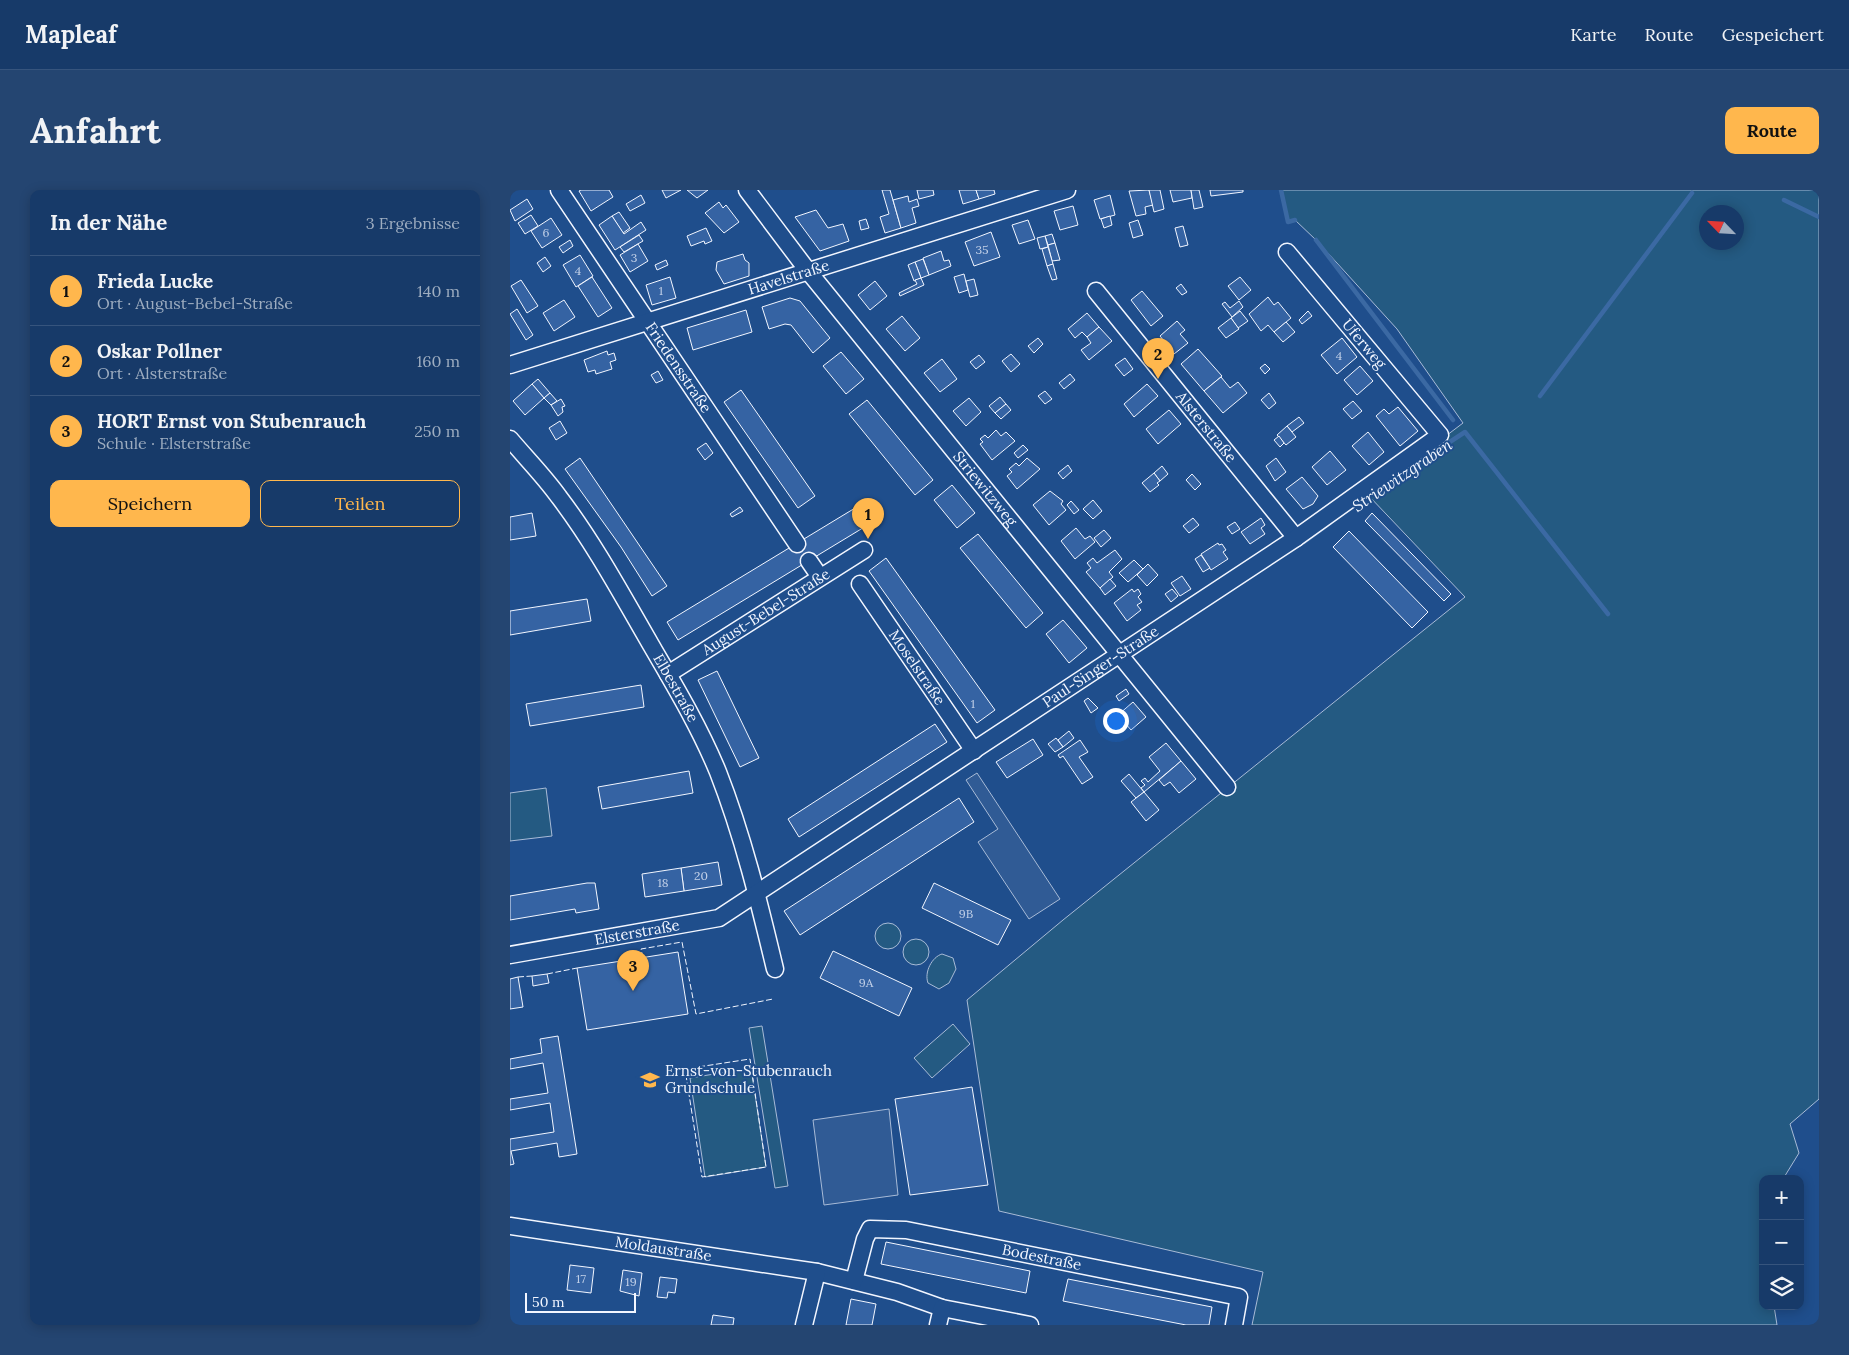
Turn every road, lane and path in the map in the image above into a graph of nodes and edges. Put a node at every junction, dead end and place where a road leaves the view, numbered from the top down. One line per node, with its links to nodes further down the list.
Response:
1 (559, 190): 7 (street, Friedensstraße)
2 (747, 190): 5 (street, Striewitzweg)
3 (1067, 190): 5 (street, Havelstraße)
4 (1288, 252): 9 (street, Uferweg)
5 (808, 271): 7 (street, Havelstraße); 17 (street, Striewitzweg)
6 (1096, 292): 11 (street, Alsterstraße)
7 (649, 321): 8 (street, Havelstraße); 12 (street, Friedensstraße)
8 (510, 365)
9 (1440, 435): 11 (street, Paul-Singer-Straße)
10 (510, 439): 18 (street, Elbestraße)
11 (1296, 538): 17 (street, Paul-Singer-Straße)
12 (797, 544)
13 (864, 550): 15 (street, August-Bebel-Straße)
14 (809, 561): 15 (street)
15 (820, 577): 18 (street, August-Bebel-Straße)
16 (860, 584): 19 (street, Moselstraße)
17 (1120, 656): 19 (street, Paul-Singer-Straße); 20 (street, Striewitzweg)
18 (668, 674): 21 (street, Elbestraße)
19 (974, 751): 21 (street, Paul-Singer-Straße)
20 (1226, 787)
21 (757, 893): 22 (street, Elsterstraße); 23 (street, Elbestraße)
22 (510, 955)
23 (775, 969)
24 (510, 1226): 25 (street, Moldaustraße)
25 (816, 1272): 26 (street); 28 (street)
26 (854, 1281): 27 (street); 31 (street, Bodestraße)
27 (942, 1308): 29 (street); 30 (street)
28 (804, 1325)
29 (938, 1325)
30 (1030, 1325)
31 (1234, 1325)

